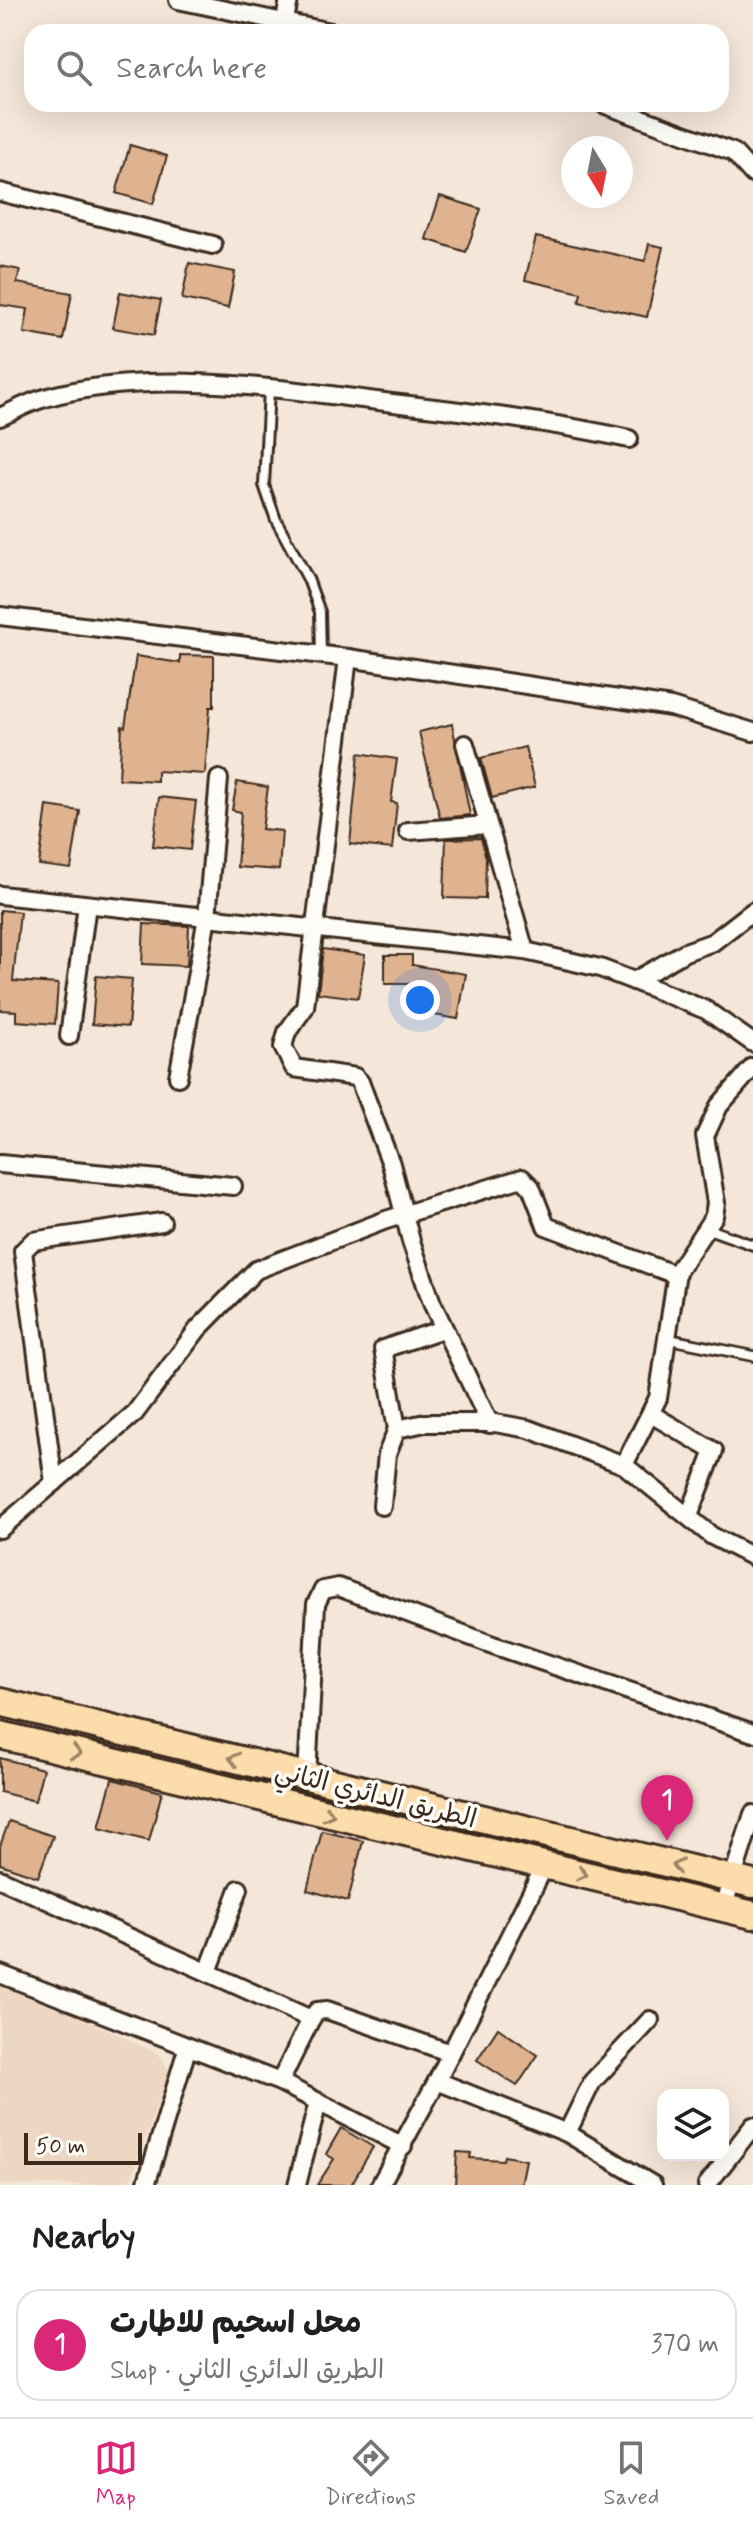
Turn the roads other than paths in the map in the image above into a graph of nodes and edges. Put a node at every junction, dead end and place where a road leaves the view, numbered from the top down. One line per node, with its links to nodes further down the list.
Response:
1 (178, 0): 3 (street)
2 (289, 0): 3 (street)
3 (285, 20): 4 (street)
4 (300, 24)
5 (625, 112): 6 (street)
6 (753, 174)
7 (0, 192): 8 (street)
8 (213, 245)
9 (269, 389): 10 (street); 11 (street); 13 (lane)
10 (0, 417)
11 (629, 439)
12 (0, 616): 13 (street)
13 (321, 654): 14 (street)
14 (348, 658): 15 (street); 24 (street)
15 (753, 732)
16 (465, 744): 18 (street)
17 (219, 779): 23 (street)
18 (488, 825): 19 (street); 25 (street)
19 (408, 831)
20 (0, 895): 21 (street)
21 (87, 905): 23 (street); 27 (street)
22 (753, 911): 26 (street)
23 (207, 917): 24 (street); 30 (street)
24 (316, 928): 25 (street); 33 (street)
25 (525, 951): 26 (street)
26 (634, 981): 28 (street)
27 (69, 1036)
28 (753, 1043)
29 (753, 1067): 35 (street)
30 (178, 1077)
31 (0, 1164): 32 (street)
32 (233, 1186)
33 (404, 1215): 37 (street); 38 (street); 45 (street)
34 (162, 1222): 45 (street)
35 (708, 1229): 36 (lane); 37 (street)
36 (753, 1245)
37 (676, 1275): 39 (street)
38 (443, 1329): 42 (street); 43 (street)
39 (669, 1339): 40 (lane); 41 (street)
40 (753, 1356)
41 (651, 1414): 44 (street); 47 (street)
42 (490, 1424): 43 (street); 44 (street)
43 (397, 1429): 46 (street)
44 (624, 1465): 47 (street)
45 (54, 1483): 48 (street)
46 (382, 1506)
47 (689, 1516): 49 (street)
48 (0, 1529)
49 (753, 1557)
50 (0, 1702): 53 (main road, الطريق الدائري الثاني, one-way to 50)
51 (753, 1733): 53 (street)
52 (0, 1735): 55 (main road, الطريق الدائري الثاني, one-way to 55)
53 (307, 1777): 57 (main road, الطريق الدائري الثاني, one-way to 53)
54 (753, 1814): 57 (street)
55 (545, 1865): 59 (main road, الطريق الدائري الثاني, one-way to 59); 66 (street)
56 (0, 1879): 61 (street)
57 (742, 1881): 59 (street)
58 (239, 1889): 61 (street)
59 (723, 1908): 60 (main road, الطريق الدائري الثاني)
60 (753, 1915)
61 (208, 1972): 63 (street)
62 (0, 1974): 65 (street)
63 (311, 2019): 66 (street); 68 (street)
64 (650, 2020): 71 (street)
65 (187, 2049): 68 (street); 73 (street)
66 (451, 2053): 67 (street)
67 (437, 2081): 71 (street); 72 (street)
68 (280, 2082): 69 (street)
69 (318, 2102): 72 (street); 74 (street)
70 (753, 2126): 77 (street)
71 (567, 2133): 76 (street)
72 (403, 2146): 75 (street)
73 (146, 2185)
74 (297, 2185)
75 (380, 2185)
76 (653, 2185)
77 (707, 2185)

